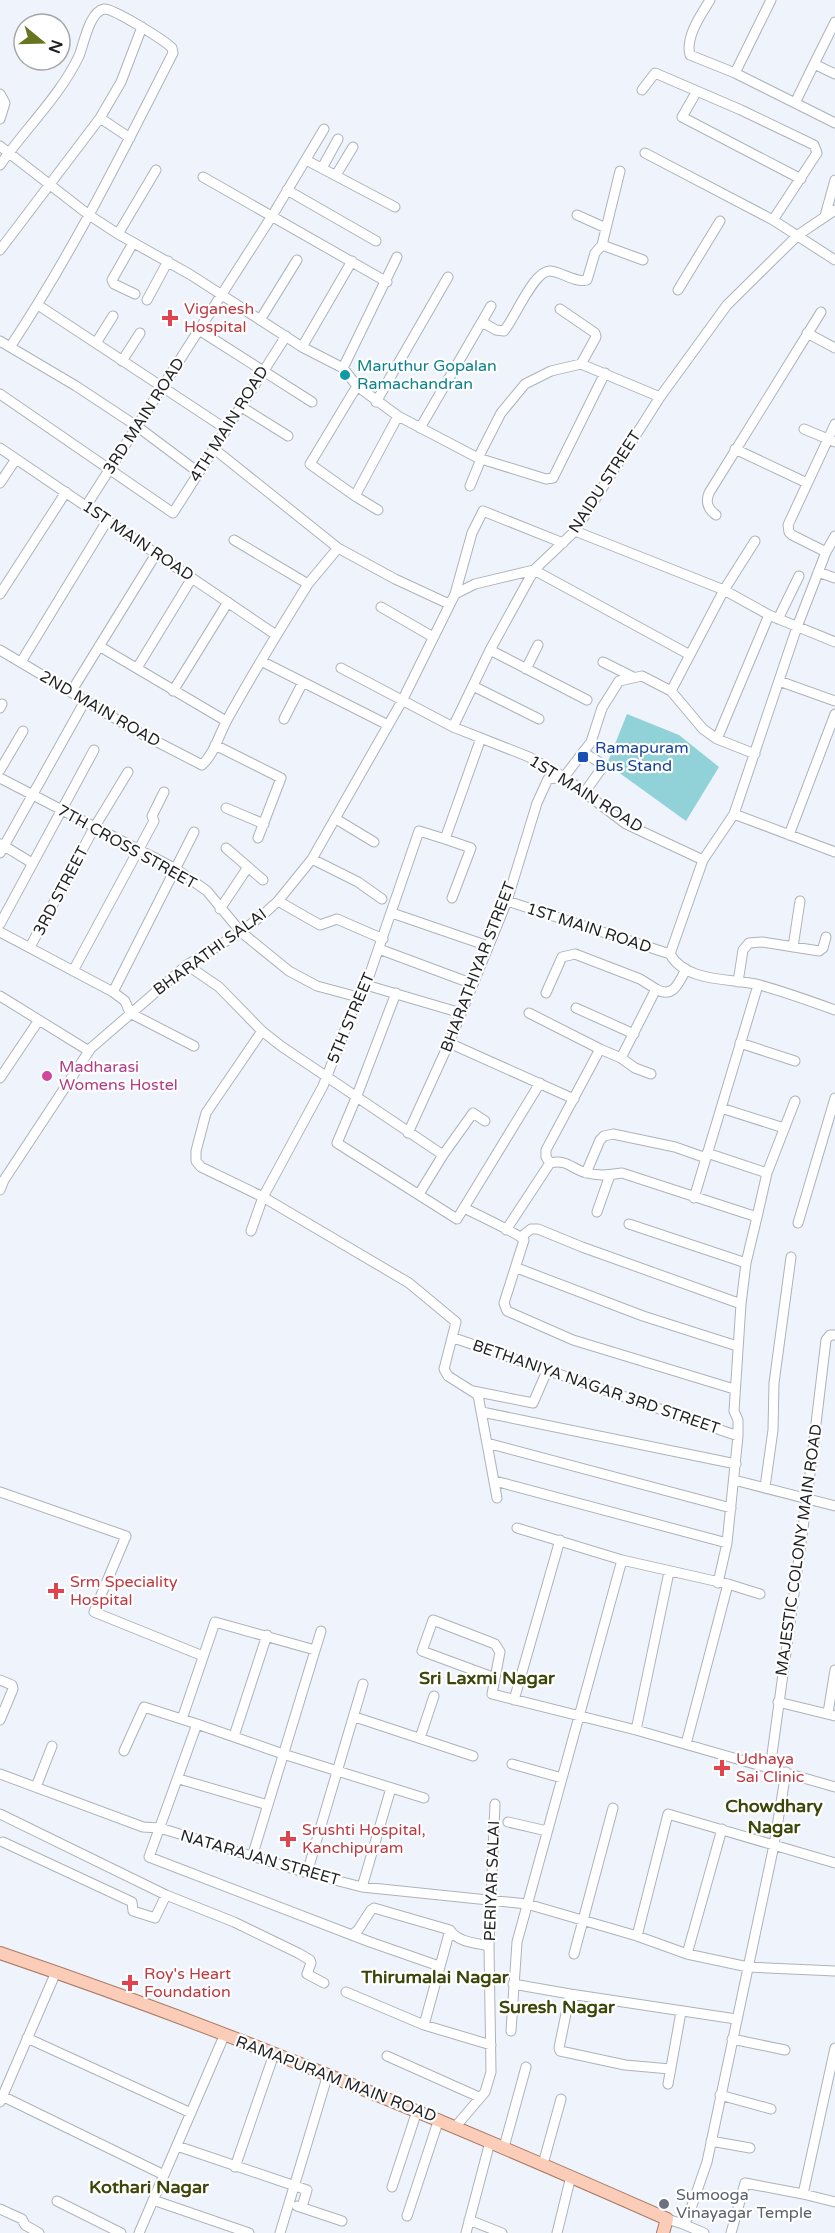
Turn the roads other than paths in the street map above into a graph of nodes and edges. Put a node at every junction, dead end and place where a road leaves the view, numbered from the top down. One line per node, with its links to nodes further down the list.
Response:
1 (710, 0): 6 (street)
2 (771, 0): 6 (street)
3 (835, 22): 5 (street)
4 (141, 27): 12 (street); 16 (street); 20 (street)
5 (814, 64): 7 (street); 11 (street)
6 (735, 72): 11 (street)
7 (835, 74)
8 (642, 90): 9 (street)
9 (697, 91): 29 (street); 29 (street)
10 (0, 94): 13 (street)
11 (795, 103): 14 (street)
12 (100, 118): 16 (street); 31 (street)
13 (0, 119)
14 (835, 123)
15 (324, 129): 22 (street, 3RD MAIN ROAD)
16 (130, 138): 35 (street)
17 (338, 139): 24 (street)
18 (0, 146): 20 (street)
19 (353, 147): 27 (street)
20 (8, 153): 23 (street); 31 (street)
21 (645, 153): 39 (street)
22 (306, 160): 24 (street); 32 (street, 3RD MAIN ROAD)
23 (0, 165)
24 (322, 168): 27 (street)
25 (156, 170): 42 (street)
26 (620, 171): 41 (street)
27 (336, 175): 33 (street)
28 (203, 177): 37 (street)
29 (801, 178): 39 (street)
30 (835, 180): 38 (street)
31 (50, 185): 35 (street); 44 (street)
32 (287, 190): 37 (street, 3RD MAIN ROAD); 45 (street)
33 (395, 207)
34 (835, 210): 38 (street, NAIDU STREET)
35 (89, 215): 42 (street); 61 (street)
36 (577, 215): 41 (street)
37 (272, 216): 54 (street); 59 (street, 3RD MAIN ROAD)
38 (825, 216): 43 (street, NAIDU STREET)
39 (773, 220): 43 (street)
40 (720, 221): 57 (street)
41 (606, 228): 47 (street)
42 (118, 234): 46 (street)
43 (798, 235): 52 (street); 85 (street, NAIDU STREET)
44 (3, 238): 48 (street)
45 (376, 242)
46 (133, 243): 53 (street); 58 (street)
47 (602, 245): 51 (street); 67 (street)
48 (0, 250)
49 (398, 257): 56 (street)
50 (297, 260): 66 (street)
51 (643, 260)
52 (835, 260)
53 (168, 261): 59 (street); 60 (street)
54 (352, 261): 56 (street); 75 (street)
55 (448, 277): 87 (street)
56 (387, 282): 79 (street)
57 (678, 290)
58 (135, 294)
59 (221, 296): 66 (street); 68 (street, 3RD MAIN ROAD)
60 (147, 300)
61 (38, 305): 73 (street); 74 (street)
62 (491, 306): 67 (street)
63 (560, 309): 78 (street)
64 (821, 312): 70 (street)
65 (113, 316): 73 (street)
66 (260, 320): 71 (street)
67 (482, 322): 92 (street)
68 (199, 330): 80 (street); 83 (street, 3RD MAIN ROAD)
69 (140, 333): 77 (street)
70 (807, 333): 76 (street); 99 (street)
71 (286, 336): 75 (street); 80 (street, 4TH MAIN ROAD)
72 (0, 341): 74 (street)
73 (96, 343): 77 (street)
74 (10, 347): 91 (street)
75 (302, 347): 79 (street)
76 (835, 348)
77 (122, 361): 83 (street)
78 (581, 364): 81 (street); 100 (street)
79 (343, 368): 82 (street)
80 (263, 371): 86 (street); 88 (street, 4TH MAIN ROAD)
81 (605, 374): 85 (street); 100 (street)
82 (357, 386): 87 (street); 108 (street)
83 (163, 388): 91 (street, 3RD MAIN ROAD); 93 (street)
84 (0, 394): 102 (street)
85 (660, 397): 113 (street, NAIDU STREET)
86 (312, 402)
87 (376, 402): 89 (street)
88 (240, 406): 93 (street, 4TH MAIN ROAD); 95 (street)
89 (398, 416): 92 (street); 108 (street)
90 (835, 424): 96 (street)
91 (138, 427): 102 (street, 3RD MAIN ROAD); 103 (street)
92 (420, 428): 100 (street)
93 (226, 429): 98 (street, 4TH MAIN ROAD)
94 (804, 429): 96 (street)
95 (288, 436)
96 (832, 440): 105 (street)
97 (0, 448): 101 (street, 1ST MAIN ROAD)
98 (213, 448): 103 (street, 4TH MAIN ROAD); 118 (street)
99 (735, 449): 105 (street); 111 (street)
100 (480, 458): 106 (street)
101 (16, 459): 104 (street); 107 (street, 1ST MAIN ROAD)
102 (110, 468): 103 (street, 4TH MAIN ROAD); 109 (street, 3RD MAIN ROAD)
103 (198, 472)
104 (0, 483)
105 (807, 483): 119 (street)
106 (470, 486)
107 (66, 492): 109 (street, 1ST MAIN ROAD); 128 (street)
108 (355, 496): 110 (street)
109 (86, 506): 112 (street, 1ST MAIN ROAD)
110 (378, 510)
111 (716, 515)
112 (107, 521): 120 (street, 1ST MAIN ROAD); 144 (street)
113 (575, 531): 117 (street, NAIDU STREET); 127 (street)
114 (835, 537): 119 (street)
115 (234, 540): 126 (street)
116 (754, 541): 127 (street)
117 (563, 543): 121 (street, NAIDU STREET); 129 (street)
118 (338, 548): 126 (street); 131 (street)
119 (826, 552): 122 (street)
120 (156, 554): 124 (street, 1ST MAIN ROAD); 139 (street)
121 (534, 570): 129 (street, NAIDU STREET); 141 (street); 142 (street)
122 (818, 572): 125 (street); 134 (street)
123 (799, 576): 133 (street)
124 (192, 578): 130 (street, 1ST MAIN ROAD); 147 (street)
125 (835, 579)
126 (308, 584): 135 (street)
127 (724, 590): 133 (street); 142 (street)
128 (0, 594)
129 (454, 594): 131 (street)
130 (228, 602): 135 (street, 1ST MAIN ROAD); 153 (street)
131 (449, 604): 136 (street)
132 (381, 607): 136 (street)
133 (774, 617): 134 (street); 168 (street)
134 (797, 627): 137 (street); 150 (street)
135 (276, 634): 143 (street)
136 (433, 636): 158 (street)
137 (835, 642)
138 (538, 645): 148 (street)
139 (99, 646): 147 (street); 155 (street)
140 (0, 650): 144 (street, 2ND MAIN ROAD)
141 (490, 650): 148 (street); 152 (street)
142 (690, 656): 154 (street)
143 (261, 661): 151 (street); 163 (street)
144 (21, 663): 155 (street, 2ND MAIN ROAD)
145 (603, 663): 149 (street)
146 (340, 668): 158 (street, 1ST MAIN ROAD)
147 (137, 669): 153 (street)
148 (526, 669): 156 (street)
149 (633, 677): 154 (street); 171 (street)
150 (779, 681): 159 (street); 172 (street)
151 (303, 682): 161 (street); 164 (street)
152 (473, 686): 162 (street); 165 (street)
153 (173, 691): 163 (street)
154 (671, 691): 168 (street)
155 (71, 692): 157 (street, 2ND MAIN ROAD)
156 (586, 700)
157 (86, 701): 169 (street, 2ND MAIN ROAD); 179 (street)
158 (402, 701): 164 (street, BHARATHI SALAI); 165 (street, 1ST MAIN ROAD)
159 (835, 701)
160 (835, 714): 187 (street)
161 (284, 719)
162 (539, 719)
163 (226, 721): 169 (street)
164 (388, 725): 183 (street, BHARATHI SALAI)
165 (453, 727): 167 (street, 1ST MAIN ROAD)
166 (23, 731): 173 (street)
167 (481, 738): 175 (street, 1ST MAIN ROAD); 189 (street)
168 (717, 739): 172 (street)
169 (215, 745): 184 (street)
170 (94, 750): 181 (street)
171 (583, 752): 175 (street); 178 (street)
172 (755, 754): 182 (street)
173 (0, 770)
174 (128, 772): 185 (street, 3RD STREET)
175 (564, 777): 178 (street, 1ST MAIN ROAD); 204 (street, BHARATHIYAR STREET)
176 (0, 778): 179 (street, 7TH CROSS STREET)
177 (164, 792): 193 (street)
178 (584, 794): 196 (street, 1ST MAIN ROAD)
179 (32, 795): 181 (street, 7TH CROSS STREET); 191 (street)
180 (226, 808): 184 (street)
181 (61, 810): 185 (street, 7TH CROSS STREET); 197 (street)
182 (734, 814): 187 (street); 196 (street)
183 (336, 819): 190 (street); 195 (street, BHARATHI SALAI)
184 (264, 824): 188 (street)
185 (94, 828): 193 (street, 7TH CROSS STREET); 214 (street, 3RD STREET)
186 (194, 832): 199 (street)
187 (789, 835): 194 (street)
188 (258, 837)
189 (445, 839): 201 (street); 207 (street, 5TH STREET)
190 (374, 842)
191 (1, 848): 197 (street)
192 (226, 848): 198 (street)
193 (138, 850): 199 (street, 7TH CROSS STREET); 220 (street)
194 (835, 852)
195 (312, 860): 202 (street); 203 (street, BHARATHI SALAI)
196 (703, 860): 217 (street)
197 (33, 863): 208 (street)
198 (248, 867): 200 (street); 206 (street)
199 (176, 869): 206 (street, 7TH CROSS STREET); 226 (street)
200 (263, 880)
201 (452, 898)
202 (382, 899)
203 (278, 901): 210 (street, BHARATHI SALAI); 212 (street)
204 (507, 901): 213 (street, BHARATHIYAR STREET); 217 (street, 1ST MAIN ROAD)
205 (800, 902): 215 (street)
206 (220, 909): 210 (street, 7TH CROSS STREET)
207 (392, 914): 212 (street, 5TH STREET); 213 (street)
208 (0, 924)
209 (0, 932): 214 (street)
210 (241, 932): 218 (street, BHARATHI SALAI); 230 (street, 7TH CROSS STREET)
211 (826, 936): 215 (street)
212 (383, 939): 216 (street, 5TH STREET)
213 (488, 946): 222 (street, BHARATHIYAR STREET)
214 (30, 947): 220 (street)
215 (793, 947): 221 (street)
216 (379, 949): 222 (street); 223 (street, 5TH STREET)
217 (670, 954): 219 (street)
218 (187, 965): 233 (street, BHARATHI SALAI); 237 (street)
219 (686, 969): 221 (street); 225 (street)
220 (73, 971): 226 (street)
221 (738, 982): 224 (street)
222 (473, 984): 234 (street, BHARATHIYAR STREET)
223 (366, 985): 227 (street); 230 (street, 5TH STREET)
224 (758, 985): 232 (street); 239 (street)
225 (656, 989): 228 (street); 238 (street)
226 (113, 992): 233 (street)
227 (396, 993): 234 (street); 250 (street)
228 (546, 993)
229 (0, 996): 236 (street)
230 (358, 997): 247 (street, 5TH STREET)
231 (576, 1008): 238 (street)
232 (835, 1010)
233 (130, 1013): 241 (street); 243 (street, BHARATHI SALAI)
234 (461, 1013): 240 (street, BHARATHIYAR STREET)
235 (529, 1013): 242 (street)
236 (39, 1020): 243 (street); 248 (street)
237 (262, 1031): 247 (street); 266 (street)
238 (634, 1034): 244 (street)
239 (740, 1042): 245 (street); 254 (street)
240 (449, 1043): 249 (street); 257 (street, BHARATHIYAR STREET)
241 (194, 1046)
242 (600, 1049): 244 (street); 252 (street)
243 (89, 1051): 264 (street, BHARATHI SALAI)
244 (621, 1058): 246 (street)
245 (795, 1061)
246 (651, 1074)
247 (327, 1077): 250 (street); 266 (street, 5TH STREET)
248 (0, 1078)
249 (540, 1083): 252 (street); 268 (street)
250 (356, 1098): 257 (street); 265 (street)
251 (835, 1098): 271 (street)
252 (574, 1099): 260 (street)
253 (795, 1101): 256 (street)
254 (721, 1108): 256 (street); 259 (street)
255 (485, 1121): 258 (street)
256 (784, 1128): 262 (street)
257 (408, 1133): 258 (street)
258 (443, 1155): 265 (street)
259 (706, 1156): 261 (street); 262 (street); 267 (street)
260 (550, 1163): 261 (street); 273 (street)
261 (586, 1173): 263 (street)
262 (767, 1173): 270 (street)
263 (610, 1175): 267 (street); 269 (street)
264 (1, 1183)
265 (419, 1194): 268 (street)
266 (263, 1197): 274 (street, 5TH STREET); 281 (street)
267 (694, 1198): 270 (street)
268 (464, 1208): 273 (street)
269 (597, 1212)
270 (758, 1217): 277 (street)
271 (798, 1223)
272 (629, 1224): 277 (street)
273 (506, 1230): 275 (street)
274 (251, 1232)
275 (522, 1236): 278 (street); 279 (street)
276 (791, 1257): 292 (street)
277 (746, 1263): 279 (street)
278 (517, 1268): 282 (street); 284 (street)
279 (741, 1304): 282 (street)
280 (834, 1335): 295 (street, MAJESTIC COLONY MAIN ROAD)
281 (454, 1338): 283 (street, BETHANIYA NAGAR 3RD STREET); 285 (street)
282 (737, 1346): 284 (street)
283 (547, 1371): 285 (street); 287 (street, BETHANIYA NAGAR 3RD STREET)
284 (734, 1389): 287 (street)
285 (473, 1391): 286 (street)
286 (482, 1412): 288 (street); 289 (street)
287 (738, 1436): 289 (street)
288 (487, 1443): 291 (street); 297 (street)
289 (736, 1464): 290 (street)
290 (734, 1480): 292 (street); 297 (street)
291 (495, 1481): 294 (street); 300 (street)
292 (765, 1487): 295 (street)
293 (0, 1492): 308 (street)
294 (497, 1498)
295 (807, 1499): 296 (street); 315 (street, MAJESTIC COLONY MAIN ROAD)
296 (835, 1506)
297 (731, 1508): 300 (street)
298 (517, 1528): 299 (street)
299 (560, 1540): 301 (street); 314 (street)
300 (727, 1543): 303 (street)
301 (622, 1560): 302 (street); 317 (street)
302 (669, 1572): 303 (street); 322 (street)
303 (723, 1583): 304 (street); 325 (street)
304 (760, 1594)
305 (321, 1631): 307 (street)
306 (267, 1635): 307 (street); 308 (street); 323 (street)
307 (315, 1650): 328 (street)
308 (203, 1656): 319 (street)
309 (835, 1670): 316 (street)
310 (495, 1678): 310 (street); 314 (street)
311 (0, 1680): 320 (street)
312 (363, 1684): 318 (street)
313 (434, 1696): 324 (street)
314 (514, 1700): 317 (street)
315 (778, 1702): 316 (street); 331 (street, MAJESTIC COLONY MAIN ROAD)
316 (831, 1714)
317 (580, 1716): 322 (street); 335 (street)
318 (355, 1717): 324 (street); 332 (street)
319 (182, 1719): 321 (street); 327 (street)
320 (0, 1720)
321 (196, 1724): 323 (street); 336 (street)
322 (636, 1730): 325 (street)
323 (234, 1736): 328 (street)
324 (420, 1738): 329 (street)
325 (686, 1744): 331 (street)
326 (52, 1746): 337 (street)
327 (124, 1751)
328 (283, 1754): 332 (street); 342 (street)
329 (473, 1756)
330 (512, 1764): 335 (street)
331 (770, 1769): 333 (street)
332 (339, 1771): 339 (street); 353 (street)
333 (786, 1772): 338 (street); 350 (street)
334 (0, 1774): 337 (street, NATARAJAN STREET)
335 (562, 1778): 348 (street)
336 (179, 1779): 342 (street); 346 (street)
337 (36, 1787): 346 (street, NATARAJAN STREET)
338 (835, 1787)
339 (392, 1788): 340 (street); 354 (street)
340 (424, 1798)
341 (495, 1804): 356 (street, PERIYAR SALAI)
342 (268, 1805): 351 (street)
343 (613, 1808): 358 (street)
344 (0, 1814): 355 (street)
345 (508, 1822): 348 (street)
346 (160, 1828): 351 (street, NATARAJAN STREET); 360 (street)
347 (722, 1829): 350 (street); 361 (street); 365 (street)
348 (547, 1831): 357 (street)
349 (3, 1842): 355 (street)
350 (774, 1845): 352 (street); 367 (street)
351 (252, 1857): 353 (street, NATARAJAN STREET)
352 (835, 1863)
353 (308, 1873): 354 (street, NATARAJAN STREET)
354 (362, 1887): 356 (street, NATARAJAN STREET)
355 (166, 1895): 370 (street)
356 (490, 1899): 357 (street, NATARAJAN STREET); 362 (street, PERIYAR SALAI)
357 (527, 1904): 358 (street, NATARAJAN STREET); 371 (street)
358 (584, 1919): 361 (street, NATARAJAN STREET); 364 (street)
359 (450, 1930): 360 (street); 362 (street); 366 (street)
360 (353, 1934): 366 (street)
361 (637, 1936): 365 (street, NATARAJAN STREET)
362 (489, 1946): 381 (street, PERIYAR SALAI)
363 (0, 1953): 369 (main road, RAMAPURAM MAIN ROAD)
364 (574, 1954)
365 (687, 1954): 367 (street, NATARAJAN STREET)
366 (439, 1966): 376 (street)
367 (748, 1967): 368 (street, NATARAJAN STREET); 375 (street)
368 (835, 1971)
369 (56, 1972): 378 (main road, RAMAPURAM MAIN ROAD); 379 (street)
370 (324, 1983)
371 (513, 1984): 373 (street); 377 (street)
372 (346, 1992): 376 (street)
373 (570, 1994): 374 (street); 387 (street)
374 (681, 2012): 375 (street); 387 (street)
375 (736, 2019): 380 (street)
376 (424, 2025): 381 (street)
377 (511, 2031)
378 (224, 2036): 384 (main road, RAMAPURAM MAIN ROAD); 396 (street)
379 (27, 2038): 392 (street); 396 (street)
380 (732, 2039): 383 (street); 390 (street)
381 (490, 2045): 391 (street, PERIYAR SALAI)
382 (835, 2048): 410 (street)
383 (785, 2049)
384 (274, 2054): 388 (main road, RAMAPURAM MAIN ROAD); 405 (street)
385 (387, 2056): 391 (street)
386 (526, 2067): 402 (street)
387 (670, 2069): 389 (street)
388 (328, 2074): 395 (main road, RAMAPURAM MAIN ROAD); 409 (street)
389 (668, 2084)
390 (720, 2096): 394 (street); 399 (street)
391 (479, 2097): 398 (street, PERIYAR SALAI)
392 (1, 2099): 406 (street)
393 (561, 2099): 404 (street)
394 (771, 2109)
395 (417, 2111): 397 (main road, RAMAPURAM MAIN ROAD); 408 (street)
396 (191, 2113): 401 (street)
397 (439, 2119): 398 (main road, RAMAPURAM MAIN ROAD); 416 (street)
398 (456, 2126): 400 (main road, RAMAPURAM MAIN ROAD)
399 (711, 2141): 403 (street); 420 (street)
400 (490, 2142): 402 (main road, RAMAPURAM MAIN ROAD); 418 (street)
401 (177, 2146): 405 (street); 406 (street)
402 (504, 2147): 404 (main road, RAMAPURAM MAIN ROAD)
403 (750, 2148)
404 (543, 2164): 407 (main road, RAMAPURAM MAIN ROAD)
405 (235, 2167): 409 (street)
406 (164, 2175): 411 (street)
407 (572, 2176): 417 (main road, RAMAPURAM MAIN ROAD); 428 (street)
408 (392, 2187)
409 (292, 2194): 413 (street); 413 (street); 425 (street)
410 (803, 2194): 414 (street); 431 (street)
411 (153, 2200): 423 (street); 424 (street)
412 (57, 2201): 422 (street)
413 (304, 2201): 419 (street)
414 (835, 2202)
415 (0, 2209): 421 (street)
416 (407, 2216)
417 (667, 2219): 420 (street); 429 (main road)
418 (469, 2220): 426 (street); 427 (street)
419 (342, 2221)
420 (683, 2224): 430 (street)
421 (39, 2233)
422 (121, 2233)
423 (139, 2233)
424 (249, 2233)
425 (280, 2233)
426 (466, 2233)
427 (502, 2233)
428 (557, 2233)
429 (663, 2233)
430 (704, 2233)
431 (731, 2233)

